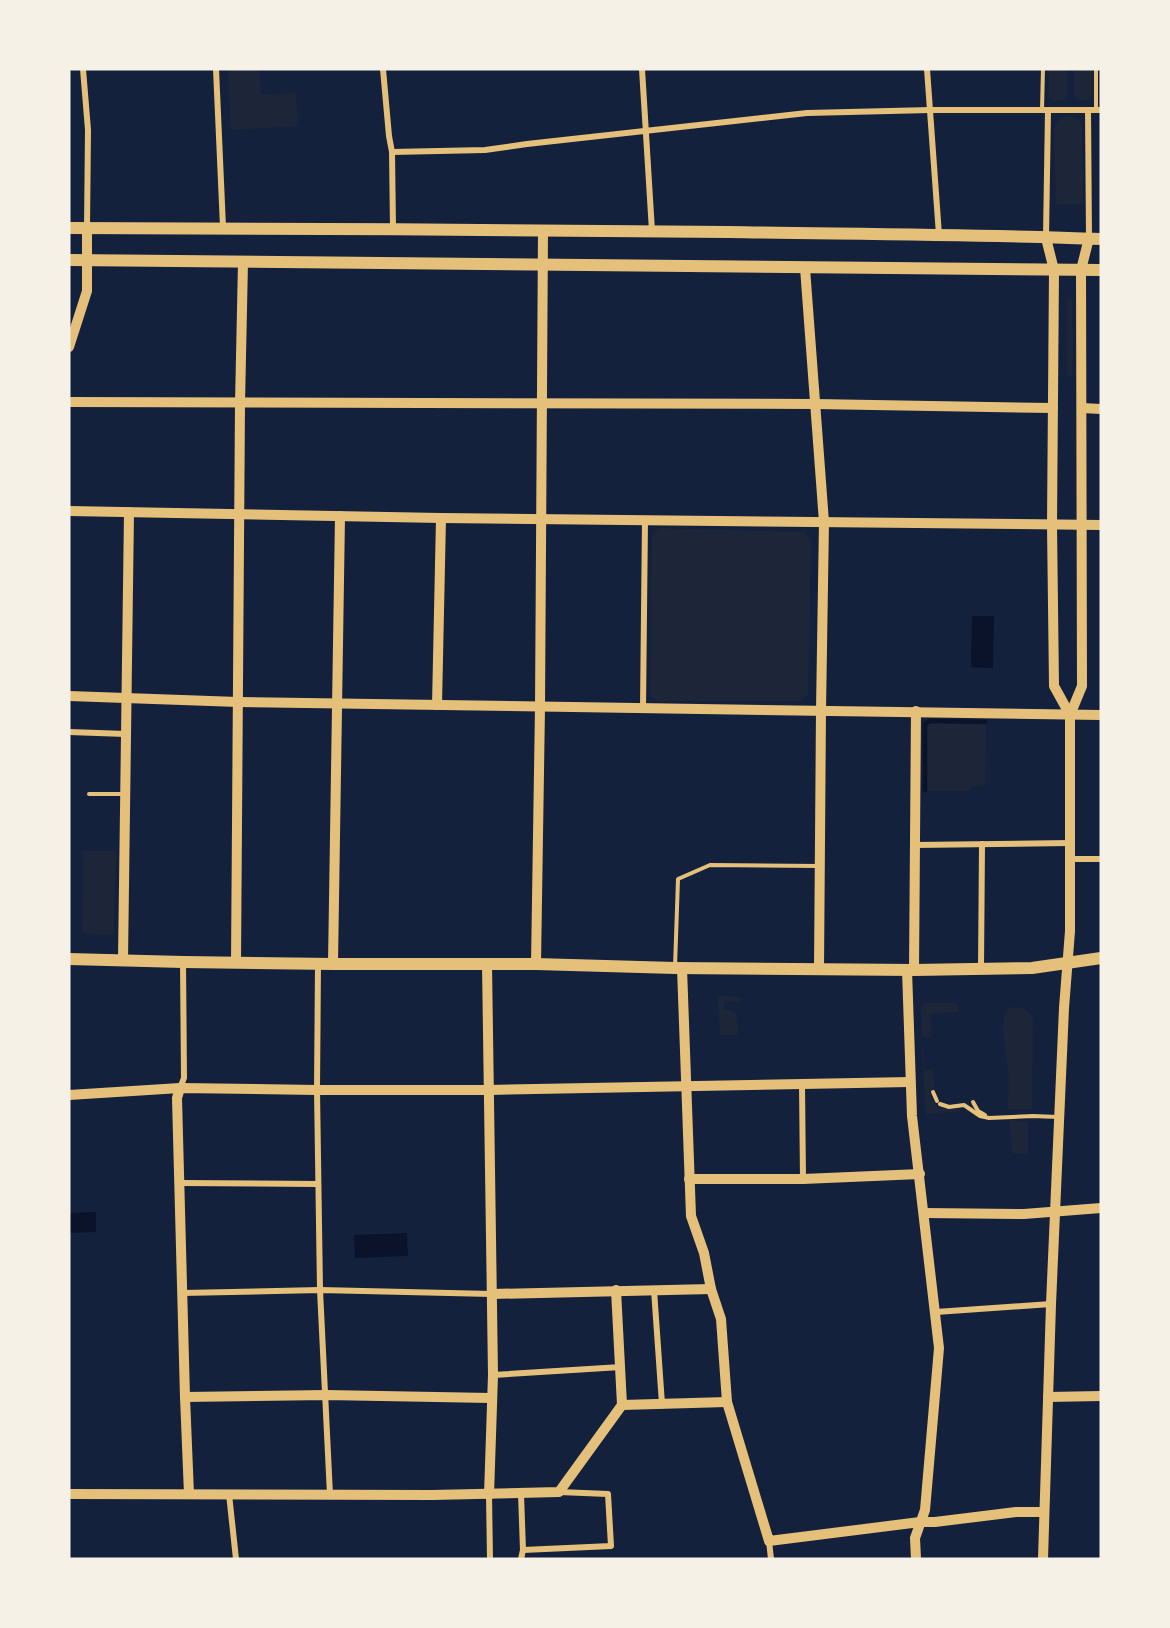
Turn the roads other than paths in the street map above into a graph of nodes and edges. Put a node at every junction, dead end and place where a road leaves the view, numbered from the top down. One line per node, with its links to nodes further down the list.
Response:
1 (82, 69): 16 (street)
2 (216, 69): 14 (street)
3 (383, 69): 13 (street)
4 (642, 69): 12 (street)
5 (927, 69): 8 (street)
6 (1043, 69): 9 (lane)
7 (1096, 69): 11 (lane)
8 (931, 110): 9 (street); 12 (street); 20 (street)
9 (1045, 110): 10 (street); 21 (street)
10 (1088, 110): 11 (street); 22 (street)
11 (1099, 110)
12 (646, 131): 13 (street); 19 (street)
13 (392, 152): 17 (street)
14 (223, 227): 16 (main road); 17 (main road)
15 (69, 228): 16 (main road)
16 (87, 228): 24 (street)
17 (393, 228): 18 (main road)
18 (543, 230): 19 (main road); 26 (street)
19 (652, 231): 20 (main road)
20 (939, 235): 21 (main road)
21 (1046, 237): 22 (main road); 28 (street)
22 (1095, 238): 29 (street)
23 (69, 260): 24 (main road)
24 (87, 260): 25 (main road); 31 (street)
25 (243, 262): 26 (main road); 33 (street)
26 (543, 266): 27 (main road); 34 (street)
27 (805, 268): 28 (main road); 35 (street)
28 (1054, 270): 29 (main road); 36 (street)
29 (1082, 270): 30 (main road); 37 (street)
30 (1101, 270)
31 (69, 347)
32 (69, 402): 33 (street)
33 (240, 404): 34 (street); 41 (street)
34 (542, 404): 35 (street); 44 (street)
35 (815, 404): 36 (street); 46 (street)
36 (1053, 408): 47 (street)
37 (1082, 408): 38 (street); 48 (street)
38 (1101, 409)
39 (69, 511): 40 (street)
40 (129, 512): 41 (street); 51 (street)
41 (239, 513): 42 (street); 52 (street)
42 (340, 516): 43 (street); 53 (street)
43 (441, 518): 44 (street); 54 (street)
44 (541, 518): 45 (street); 55 (street)
45 (645, 519): 46 (street); 56 (street)
46 (824, 522): 47 (street); 57 (street)
47 (1052, 525): 48 (street); 59 (street)
48 (1082, 525): 49 (street); 59 (street)
49 (1101, 525)
50 (69, 696): 51 (street)
51 (127, 698): 52 (street); 62 (street)
52 (238, 702): 53 (street); 75 (street)
53 (337, 703): 54 (street); 78 (street)
54 (436, 705): 55 (street)
55 (540, 707): 56 (street); 80 (street)
56 (643, 708): 57 (street)
57 (820, 711): 58 (street); 70 (street)
58 (916, 711): 59 (street); 66 (street)
59 (1070, 715): 60 (street); 65 (street)
60 (1101, 715)
61 (69, 732): 62 (street)
62 (126, 734): 64 (street)
63 (89, 794): 64 (lane)
64 (124, 794): 73 (street)
65 (1070, 843): 67 (street); 68 (street)
66 (914, 844): 67 (street); 84 (street)
67 (982, 844): 82 (street)
68 (1070, 859): 69 (street); 76 (street)
69 (1101, 859)
70 (819, 866): 81 (lane); 83 (street)
71 (1101, 958): 76 (main road)
72 (69, 959): 73 (main road)
73 (123, 960): 74 (main road)
74 (183, 962): 75 (main road); 88 (street)
75 (236, 963): 77 (main road)
76 (1068, 963): 82 (main road); 94 (street)
77 (318, 964): 78 (main road); 89 (street)
78 (333, 964): 79 (main road)
79 (487, 964): 80 (main road); 90 (street)
80 (536, 964): 81 (main road)
81 (679, 968): 83 (main road); 87 (street)
82 (981, 968): 84 (main road)
83 (819, 970): 84 (main road)
84 (911, 970): 85 (street)
85 (910, 1082): 86 (street); 96 (street)
86 (802, 1085): 87 (street); 98 (street)
87 (686, 1087): 90 (street); 97 (street)
88 (180, 1088): 89 (street); 92 (street); 99 (street)
89 (317, 1090): 90 (street); 100 (street)
90 (488, 1090): 109 (street)
91 (933, 1092): 95 (lane)
92 (69, 1095)
93 (973, 1102): 95 (lane)
94 (1059, 1117): 95 (lane); 102 (street)
95 (994, 1118)
96 (920, 1174): 98 (street); 103 (street)
97 (689, 1179): 98 (street); 104 (street)
98 (803, 1179)
99 (180, 1183): 100 (street); 108 (street)
100 (318, 1184): 105 (street)
101 (1101, 1208): 102 (street)
102 (1056, 1211): 103 (street); 110 (street)
103 (924, 1213): 111 (street)
104 (711, 1289): 107 (street); 119 (street)
105 (320, 1290): 108 (street); 109 (street); 114 (street)
106 (616, 1290): 107 (street); 109 (street); 112 (street)
107 (654, 1290): 120 (street)
108 (182, 1293): 117 (street)
109 (492, 1294): 113 (street)
110 (1051, 1304): 111 (street); 115 (street)
111 (936, 1312): 130 (street)
112 (621, 1367): 113 (street); 121 (street)
113 (493, 1375): 118 (street)
114 (326, 1395): 117 (street); 118 (street); 127 (street)
115 (1048, 1396): 116 (street); 129 (street)
116 (1101, 1396)
117 (185, 1397): 124 (street)
118 (491, 1398): 128 (street)
119 (728, 1402): 120 (street); 131 (street)
120 (662, 1404): 121 (street)
121 (622, 1405): 122 (street)
122 (560, 1492): 126 (street); 132 (street)
123 (69, 1494): 124 (street)
124 (189, 1494): 125 (street)
125 (230, 1494): 127 (street); 133 (street)
126 (521, 1494): 128 (street); 132 (street)
127 (330, 1495): 128 (street)
128 (489, 1495): 134 (street)
129 (1044, 1512): 130 (street); 138 (street)
130 (920, 1522): 131 (street); 137 (street)
131 (769, 1541): 136 (street)
132 (524, 1551): 135 (street)
133 (236, 1559)
134 (490, 1559)
135 (521, 1559)
136 (771, 1559)
137 (916, 1559)
138 (1043, 1559)

